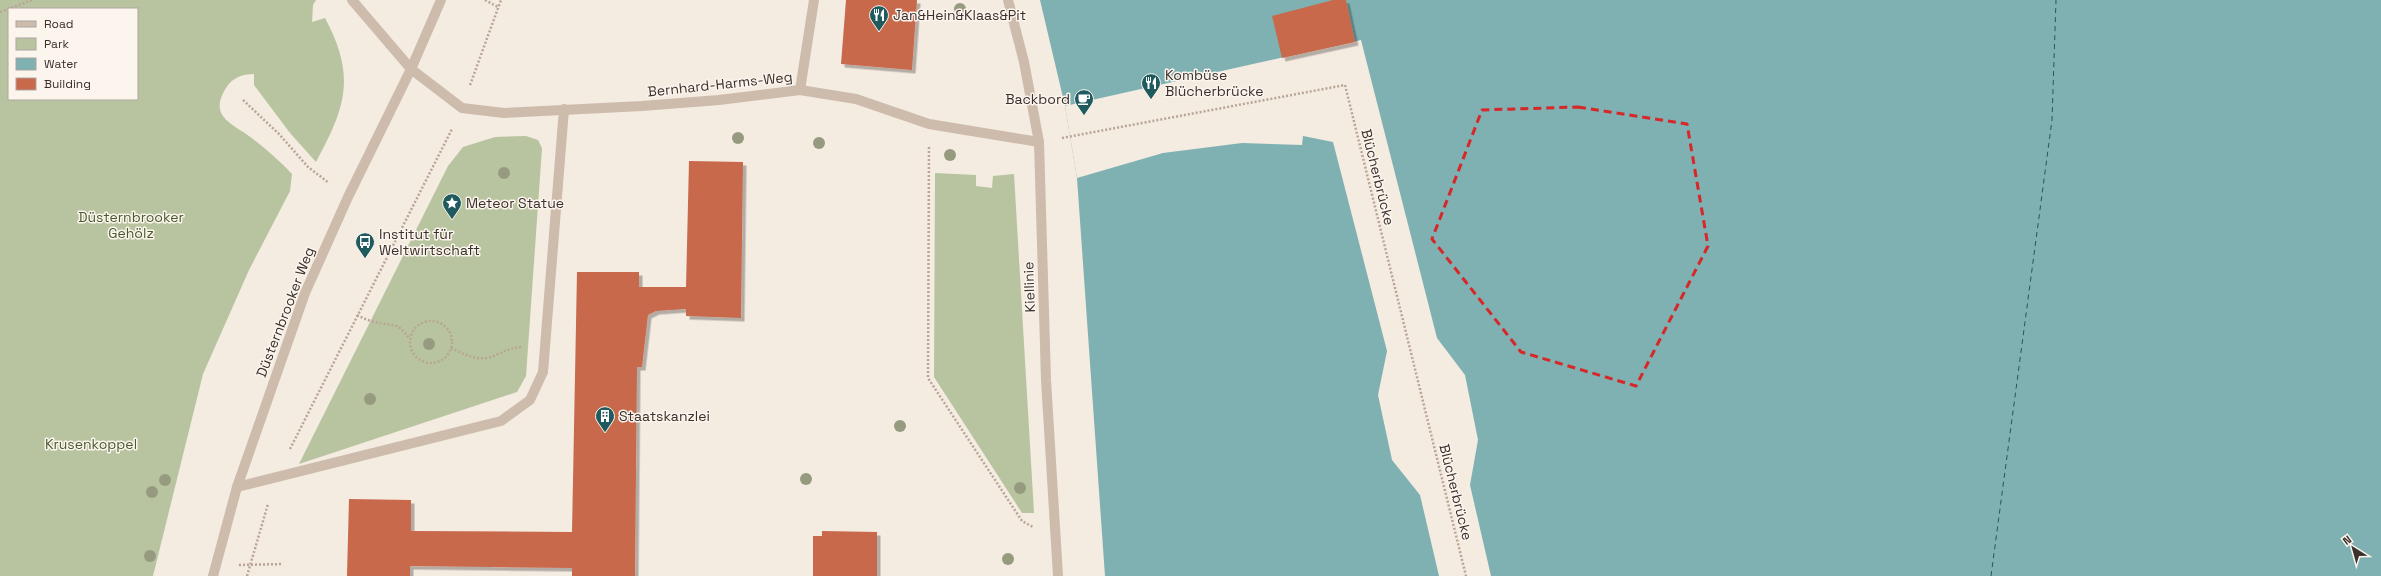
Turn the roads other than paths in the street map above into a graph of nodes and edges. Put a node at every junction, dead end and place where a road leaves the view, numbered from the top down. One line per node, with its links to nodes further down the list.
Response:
1 (352, 0): 5 (street)
2 (441, 0): 5 (street, Düsternbrooker Weg)
3 (814, 0): 6 (street)
4 (1008, 0): 8 (street, Kiellinie)
5 (411, 69): 7 (street, Bernhard-Harms-Weg); 9 (street, Düsternbrooker Weg)
6 (800, 90): 7 (street, Bernhard-Harms-Weg); 8 (street, Bernhard-Harms-Weg)
7 (564, 108): 9 (street)
8 (1039, 142): 11 (street, Kiellinie)
9 (237, 487): 10 (street, Düsternbrooker Weg)
10 (214, 571)
11 (1058, 576)

